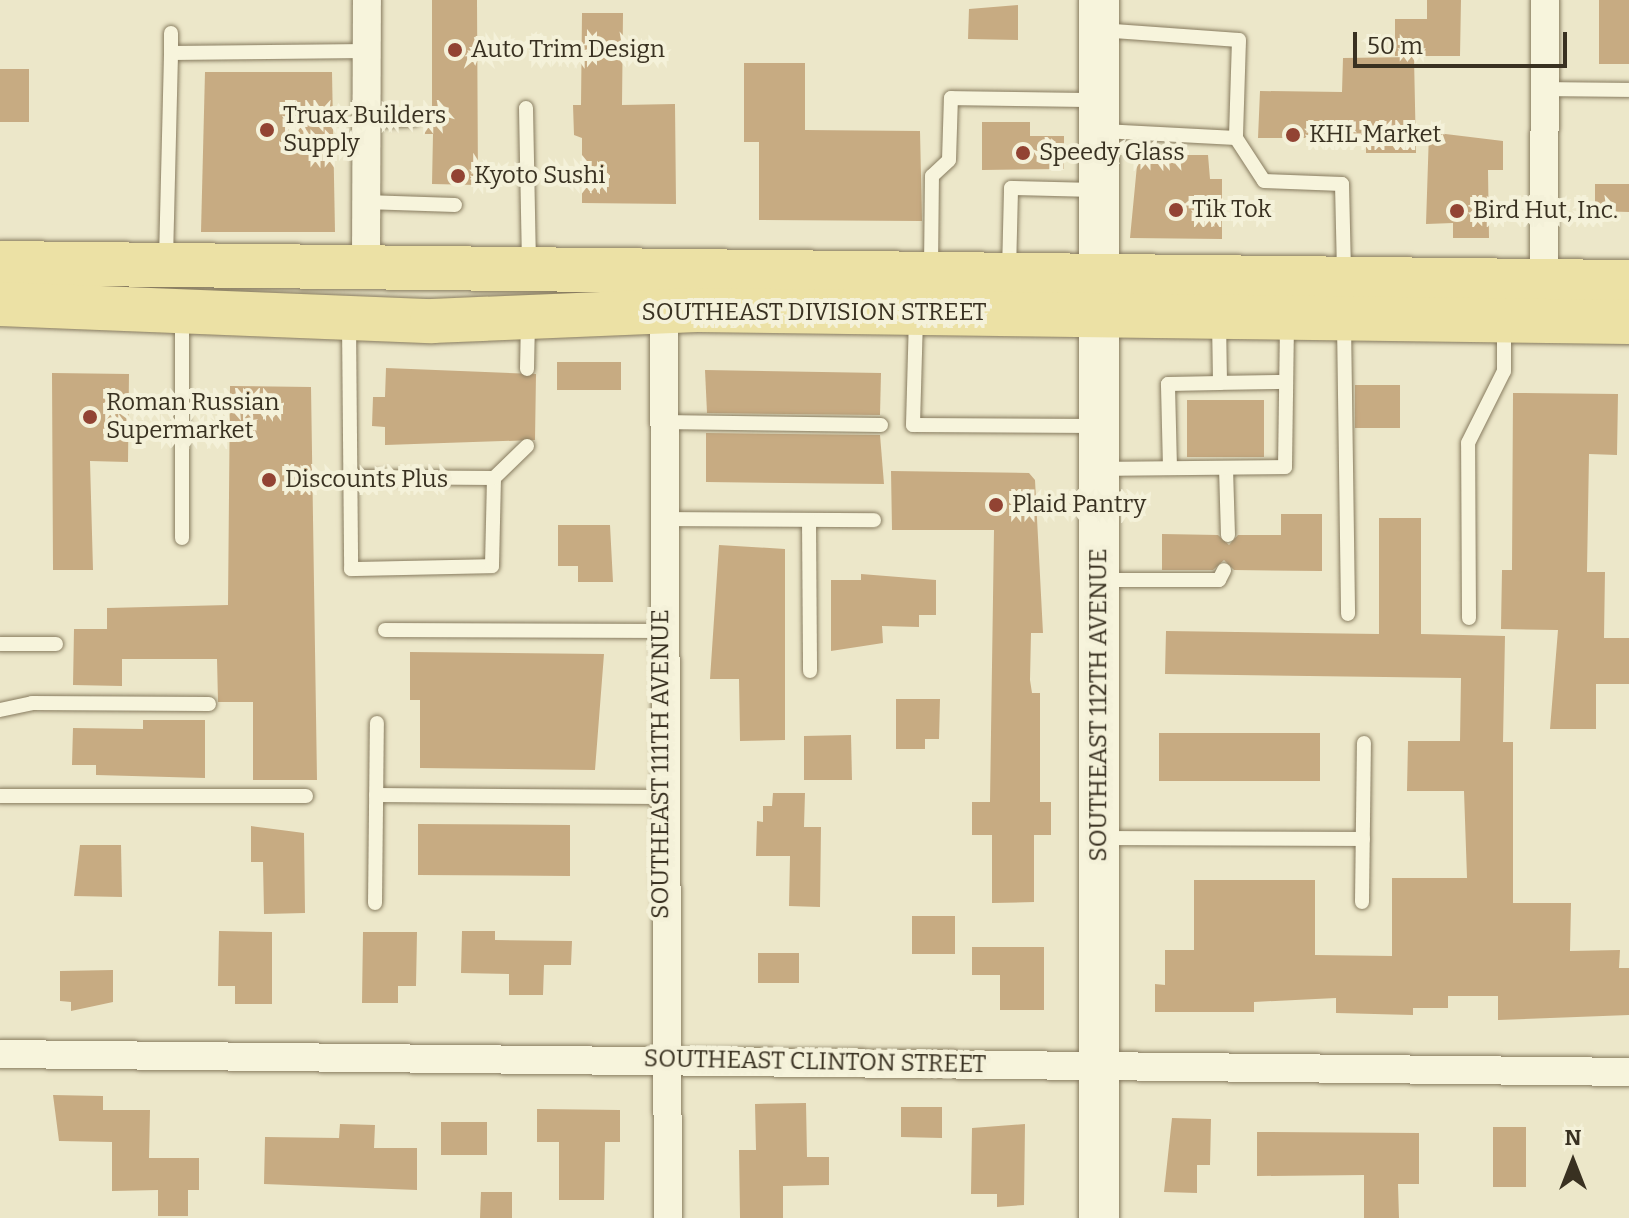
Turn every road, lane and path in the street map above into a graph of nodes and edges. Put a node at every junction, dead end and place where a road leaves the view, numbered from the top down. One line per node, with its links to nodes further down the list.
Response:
1 (367, 0): 5 (street)
2 (1545, 0): 7 (street)
3 (1099, 15): 10 (main road, SOUTHEAST 112TH AVENUE); 13 (lane)
4 (171, 33): 6 (lane)
5 (367, 51): 6 (lane); 12 (street)
6 (171, 53): 18 (lane)
7 (1545, 89): 8 (lane); 23 (street)
8 (1629, 90)
9 (526, 108): 20 (lane)
10 (1099, 115): 13 (lane); 14 (main road, SOUTHEAST 112TH AVENUE); 21 (lane)
11 (414, 119): 12 (lane)
12 (366, 121): 15 (street)
13 (1236, 138): 27 (lane)
14 (1099, 190): 22 (lane); 25 (main road, SOUTHEAST 112TH AVENUE)
15 (365, 202): 16 (lane); 19 (street)
16 (455, 205)
17 (20, 263): 18 (main road, SOUTHEAST DIVISION STREET); 26 (main road)
18 (166, 264): 19 (main road, SOUTHEAST DIVISION STREET)
19 (366, 266): 20 (main road, SOUTHEAST DIVISION STREET); 29 (main road)
20 (529, 268): 21 (main road, SOUTHEAST DIVISION STREET)
21 (931, 272): 22 (main road, SOUTHEAST DIVISION STREET)
22 (1009, 273): 25 (main road, SOUTHEAST DIVISION STREET)
23 (1544, 281): 24 (main road, SOUTHEAST DIVISION STREET); 27 (main road, SOUTHEAST DIVISION STREET)
24 (1629, 282)
25 (1100, 294): 27 (main road, SOUTHEAST DIVISION STREET); 31 (main road, SOUTHEAST DIVISION STREET); 32 (main road, SOUTHEAST DIVISION STREET); 43 (main road, SOUTHEAST 112TH AVENUE)
26 (0, 296)
27 (1344, 298): 34 (main road, SOUTHEAST DIVISION STREET); 36 (main road, SOUTHEAST DIVISION STREET); 57 (lane)
28 (0, 304): 29 (main road, SOUTHEAST DIVISION STREET)
29 (182, 310): 35 (main road, SOUTHEAST DIVISION STREET); 54 (lane)
30 (664, 310): 31 (main road, SOUTHEAST DIVISION STREET); 33 (main road, SOUTHEAST DIVISION STREET); 41 (street, SOUTHEAST 111TH AVENUE)
31 (916, 313): 43 (lane)
32 (1219, 317): 34 (main road, SOUTHEAST DIVISION STREET); 40 (lane)
33 (528, 318): 35 (main road, SOUTHEAST DIVISION STREET); 38 (lane)
34 (1287, 318): 39 (lane)
35 (349, 320): 48 (lane)
36 (1504, 320): 37 (main road, SOUTHEAST DIVISION STREET); 58 (lane)
37 (1629, 322)
38 (527, 369)
39 (1285, 382): 40 (lane); 46 (lane)
40 (1220, 383): 45 (lane)
41 (661, 422): 42 (lane); 50 (street, SOUTHEAST 111TH AVENUE)
42 (881, 425)
43 (1100, 426): 47 (main road, SOUTHEAST 112TH AVENUE)
44 (527, 446): 49 (lane)
45 (1170, 468): 46 (lane); 47 (lane)
46 (1226, 468): 53 (lane)
47 (1100, 469): 56 (main road, SOUTHEAST 112TH AVENUE)
48 (351, 477): 49 (lane); 49 (lane)
49 (494, 478)
50 (660, 519): 51 (lane); 60 (street, SOUTHEAST 111TH AVENUE)
51 (809, 520): 52 (lane); 63 (lane)
52 (874, 520)
53 (1228, 535)
54 (182, 538)
55 (1224, 570): 56 (lane)
56 (1100, 580): 72 (main road, SOUTHEAST 112TH AVENUE)
57 (1348, 614)
58 (1469, 618)
59 (385, 630): 60 (lane)
60 (660, 631): 71 (street, SOUTHEAST 111TH AVENUE)
61 (0, 644): 62 (lane)
62 (56, 644)
63 (810, 671)
64 (209, 704): 65 (lane)
65 (0, 710)
66 (377, 723): 68 (lane)
67 (1364, 743): 73 (lane)
68 (376, 795): 71 (lane); 75 (lane)
69 (0, 796): 70 (lane)
70 (306, 796)
71 (661, 797): 77 (street, SOUTHEAST 111TH AVENUE)
72 (1099, 838): 73 (lane); 78 (main road, SOUTHEAST 112TH AVENUE)
73 (1363, 839): 74 (lane)
74 (1362, 902)
75 (375, 903)
76 (0, 1054): 77 (street, SOUTHEAST CLINTON STREET)
77 (662, 1061): 78 (street, SOUTHEAST CLINTON STREET); 80 (street, SOUTHEAST 111TH AVENUE)
78 (1099, 1068): 79 (street, SOUTHEAST CLINTON STREET); 81 (main road, SOUTHEAST 112TH AVENUE)
79 (1629, 1072)
80 (668, 1218)
81 (1099, 1218)

